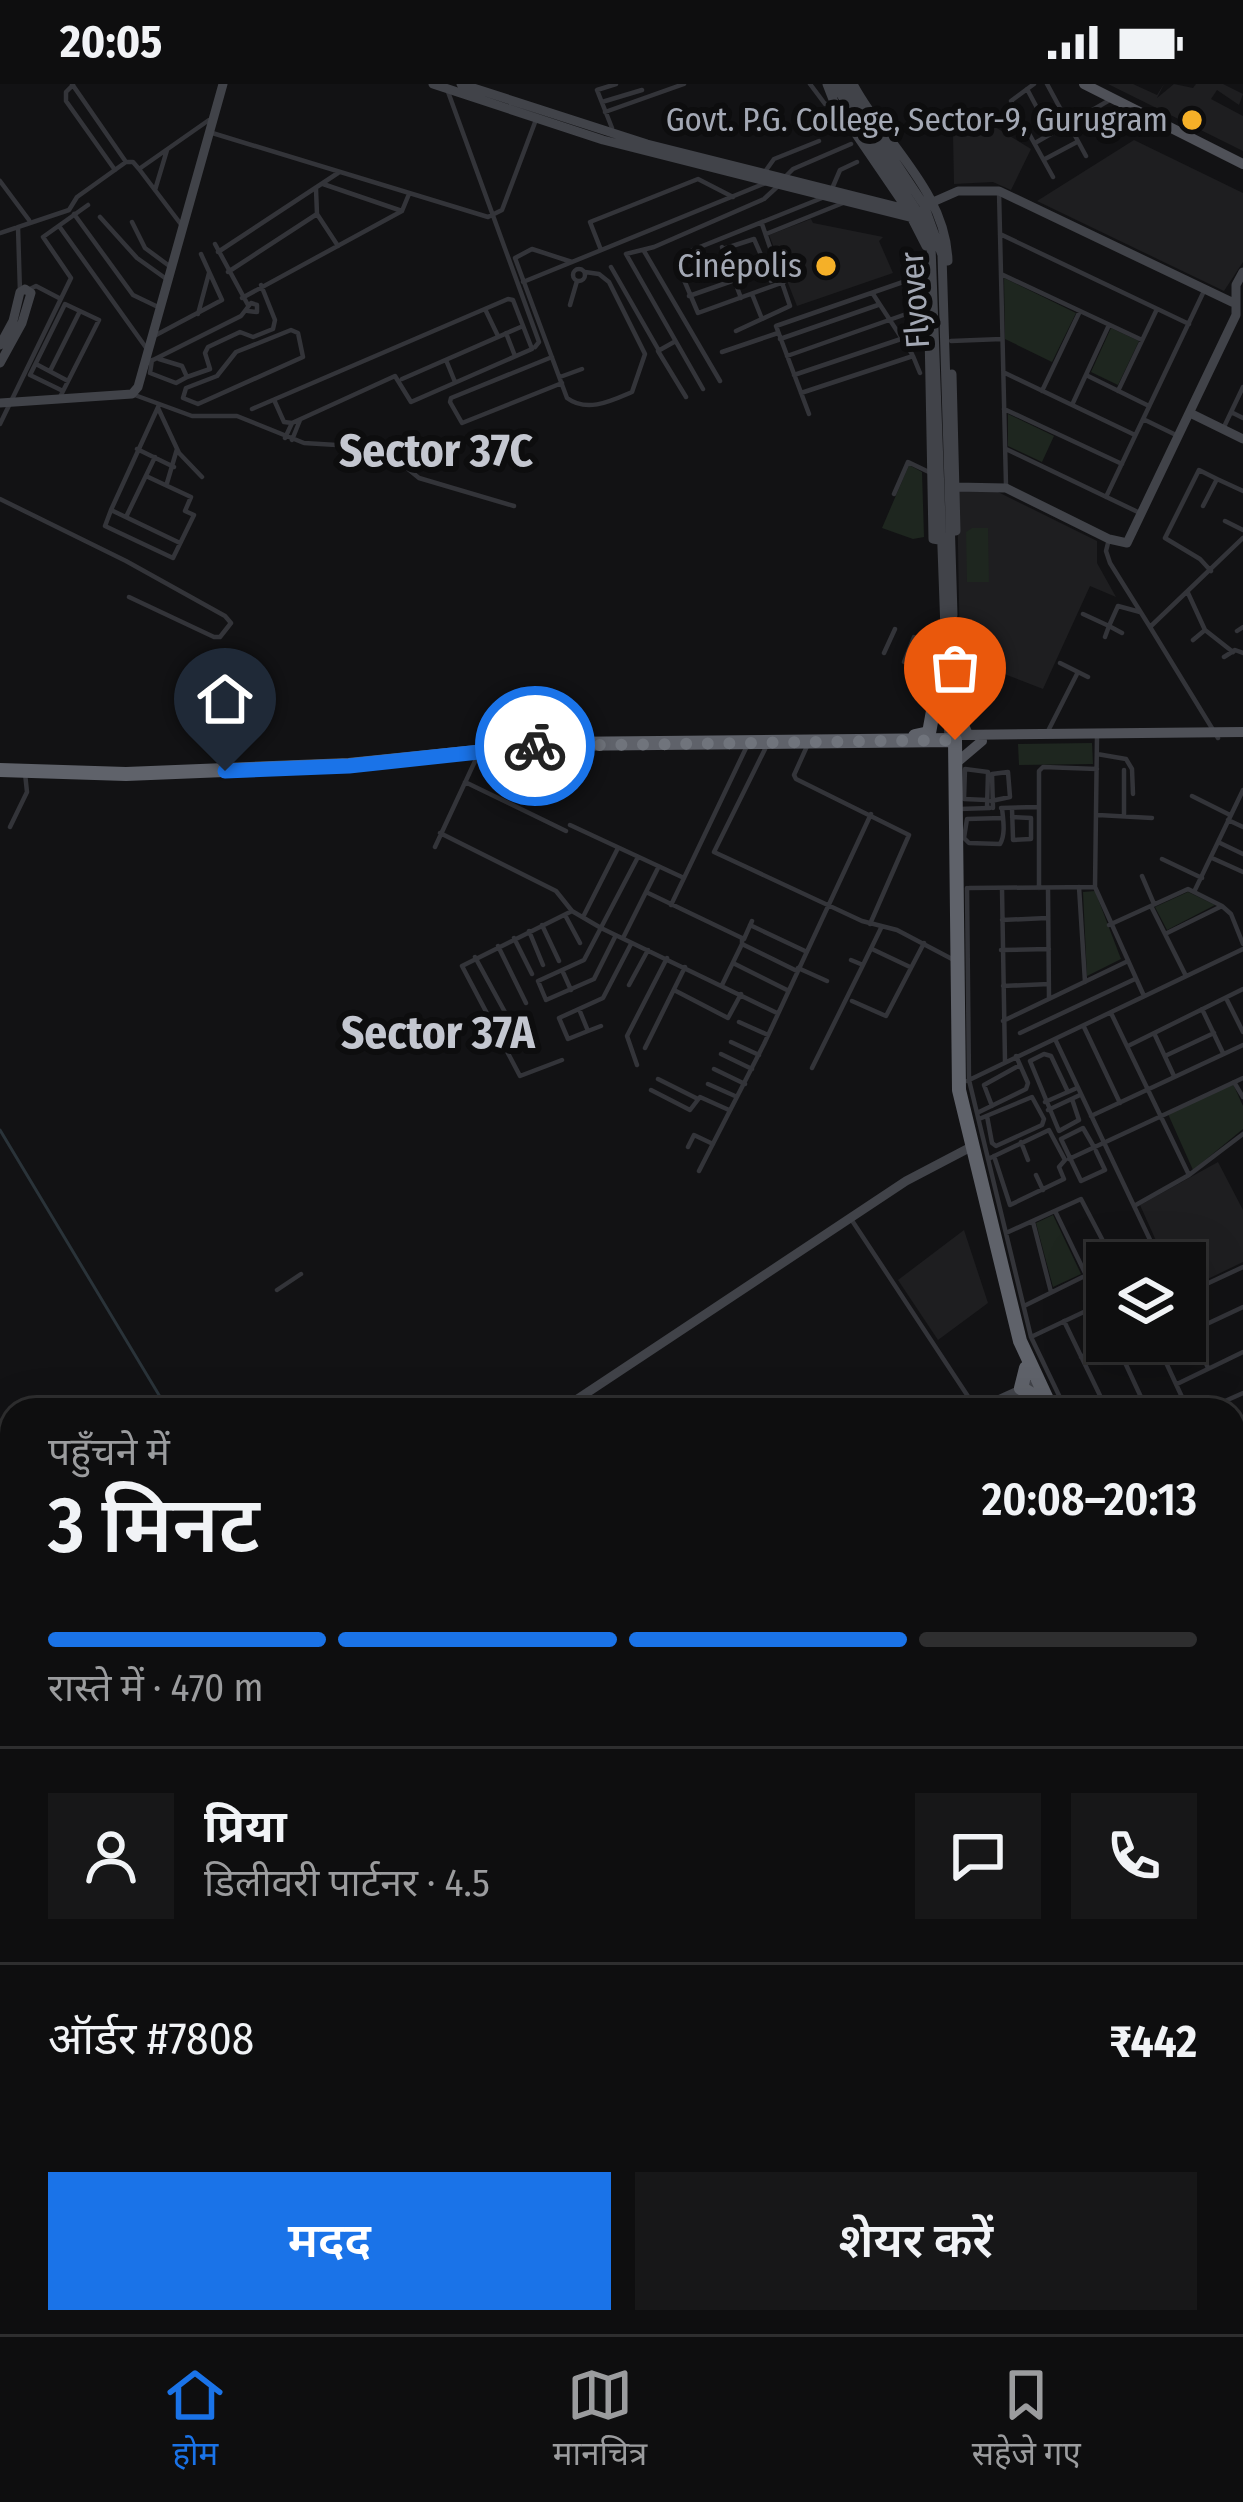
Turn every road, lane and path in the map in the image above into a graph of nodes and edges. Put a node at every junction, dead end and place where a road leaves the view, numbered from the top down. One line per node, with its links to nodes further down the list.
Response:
1 (73, 84): 38 (street); 41 (street)
2 (223, 84): 24 (street)
3 (433, 84): 14 (street)
4 (461, 84): 23 (street)
5 (616, 84): 15 (street)
6 (684, 84): 18 (street)
7 (810, 84): 21 (street)
8 (831, 84): 21 (street); 57 (street, Flyover)
9 (849, 84): 57 (street, Flyover)
10 (1034, 84): 17 (street)
11 (1047, 84): 25 (street)
12 (1084, 84): 19 (main road)
13 (1096, 84): 29 (main road)
14 (446, 86): 23 (street); 61 (street)
15 (596, 87): 20 (street)
16 (641, 87): 18 (street); 20 (street)
17 (1027, 88): 28 (street); 32 (street)
18 (645, 98): 22 (street)
19 (1113, 98): 25 (street); 29 (main road)
20 (602, 102): 22 (street)
21 (834, 102): 47 (street)
22 (605, 112): 27 (street)
23 (538, 114): 27 (street); 44 (street); 61 (street)
24 (213, 116): 26 (street); 34 (street)
25 (1067, 126): 28 (street); 31 (street)
26 (209, 132): 42 (street); 68 (street)
27 (614, 134): 44 (street)
28 (1051, 134): 32 (street)
29 (1195, 137): 37 (main road)
30 (819, 141): 44 (street)
31 (1077, 142): 35 (street); 36 (street)
32 (1034, 143): 36 (street)
33 (851, 144): 44 (street)
34 (167, 150): 40 (street); 48 (street)
35 (1086, 156)
36 (1043, 159): 43 (street)
37 (1243, 161)
38 (126, 162): 40 (street); 41 (street)
39 (857, 162): 51 (street)
40 (139, 169): 48 (street)
41 (115, 170): 55 (street)
42 (338, 172): 46 (street); 50 (street)
43 (1053, 177)
44 (773, 179): 51 (street); 52 (street); 79 (street)
45 (1, 184): 63 (street)
46 (319, 186): 58 (street); 59 (street); 81 (street)
47 (891, 188): 56 (street); 57 (street)
48 (155, 190): 68 (street)
49 (999, 190): 57 (street); 72 (street); 111 (street)
50 (409, 194): 58 (street); 61 (street)
51 (827, 194): 53 (street); 56 (street); 65 (street)
52 (733, 197): 78 (street); 78 (street)
53 (843, 203): 56 (street); 71 (street)
54 (88, 205): 60 (street)
55 (70, 207): 60 (street); 63 (street)
56 (884, 208): 57 (street); 77 (street)
57 (919, 209): 77 (street); 148 (street); 227 (street, Flyover)
58 (402, 211): 76 (street)
59 (317, 214): 76 (street); 97 (street)
60 (74, 215): 67 (street); 70 (street)
61 (496, 216): 150 (street)
62 (100, 217): 89 (street)
63 (29, 220): 66 (street)
64 (132, 222): 83 (street)
65 (762, 224): 71 (street); 75 (street)
66 (18, 225): 69 (street); 112 (street)
67 (58, 226): 74 (street); 118 (street)
68 (184, 227): 92 (street)
69 (0, 233)
70 (88, 234): 74 (street); 80 (street)
71 (766, 234): 85 (street)
72 (1000, 234): 99 (street); 124 (street)
73 (215, 244): 81 (street)
74 (72, 245): 86 (street)
75 (722, 245): 88 (street); 90 (street); 101 (street)
76 (338, 246): 109 (street)
77 (927, 246): 98 (street); 227 (street)
78 (602, 250): 84 (street)
79 (644, 251): 129 (street); 133 (street)
80 (101, 252): 86 (street); 93 (street)
81 (218, 252): 97 (street)
82 (201, 254): 96 (street)
83 (152, 255): 89 (street); 92 (street)
84 (589, 255): 87 (street); 95 (street)
85 (776, 262): 90 (street); 108 (street)
86 (85, 263): 103 (street)
87 (570, 263): 94 (street); 107 (street); 107 (street)
88 (728, 263): 100 (street); 101 (street)
89 (144, 264): 104 (street)
90 (765, 264): 100 (street); 106 (street)
91 (611, 267): 132 (street)
92 (173, 268): 104 (street)
93 (114, 269): 103 (street); 110 (street)
94 (573, 271): 95 (street); 105 (street)
95 (584, 271): 105 (street); 169 (street)
96 (209, 272): 130 (street); 130 (street)
97 (228, 272): 116 (street)
98 (929, 273): 114 (street); 126 (street)
99 (1001, 274): 128 (street); 145 (street)
100 (734, 277): 115 (street); 117 (street)
101 (682, 278): 115 (street)
102 (1242, 278): 120 (street)
103 (98, 281): 119 (street)
104 (170, 281): 123 (street)
105 (577, 281): 121 (street)
106 (771, 281)
107 (524, 282): 156 (street)
108 (784, 282): 113 (street); 131 (street)
109 (261, 285): 116 (street); 167 (street)
110 (127, 288): 119 (street); 123 (street)
111 (1205, 289): 120 (street); 135 (street)
112 (24, 291): 118 (street); 149 (street); 159 (street)
113 (752, 294): 117 (street); 131 (street)
114 (873, 294): 122 (street); 142 (street)
115 (689, 296): 117 (street)
116 (242, 298): 157 (street)
117 (742, 298)
118 (61, 299): 183 (street)
119 (111, 299): 157 (street)
120 (1238, 301): 190 (street)
121 (570, 305)
122 (878, 305): 134 (street); 142 (street)
123 (162, 308): 141 (street)
124 (1157, 308): 135 (street); 146 (street)
125 (485, 309): 137 (street); 143 (street); 181 (street)
126 (927, 310): 134 (street); 208 (street)
127 (80, 311): 160 (street); 162 (street); 170 (street)
128 (1080, 311): 136 (street); 174 (street)
129 (659, 312): 132 (street); 138 (street)
130 (198, 314): 141 (street)
131 (762, 319): 139 (street)
132 (642, 321): 151 (street)
133 (685, 321): 138 (street); 171 (street)
134 (888, 322): 144 (street); 154 (street)
135 (1189, 324): 186 (street)
136 (1109, 325): 146 (street); 166 (street)
137 (523, 326): 140 (street); 150 (street)
138 (669, 330): 147 (street)
139 (736, 331)
140 (506, 333): 143 (street); 153 (street)
141 (154, 335): 157 (street)
142 (779, 336): 152 (street); 154 (street)
143 (498, 337): 158 (street)
144 (901, 339): 155 (street); 165 (street)
145 (1002, 339): 148 (street); 163 (street)
146 (1142, 340): 175 (street)
147 (675, 341): 151 (street); 173 (street)
148 (951, 341): 213 (street)
149 (0, 345)
150 (532, 349): 153 (street)
151 (658, 349): 180 (street)
152 (722, 352)
153 (514, 356): 172 (street)
154 (787, 356): 165 (street)
155 (914, 356): 164 (street); 176 (street)
156 (552, 357): 169 (street); 169 (street)
157 (151, 359): 167 (street); 167 (street); 178 (street)
158 (446, 360): 168 (street); 172 (street)
159 (0, 363)
160 (36, 364): 162 (street); 179 (street)
161 (582, 369): 169 (street)
162 (50, 371): 170 (street)
163 (1003, 372): 174 (street); 187 (street)
164 (920, 373)
165 (794, 375): 176 (street)
166 (1086, 375): 175 (street); 184 (street)
167 (187, 377)
168 (400, 380): 172 (street); 195 (street)
169 (561, 380)
170 (69, 381): 179 (street)
171 (720, 381)
172 (454, 382)
173 (703, 389)
174 (1042, 391): 184 (street)
175 (1118, 391): 186 (street)
176 (801, 393): 192 (street)
177 (1242, 393): 189 (street)
178 (132, 394): 179 (street); 185 (street)
179 (61, 395): 183 (street)
180 (686, 397)
181 (274, 400): 188 (street); 195 (street)
182 (189, 402): 182 (street); 191 (street)
183 (5, 403): 196 (street)
184 (1072, 405): 198 (street)
185 (159, 406): 191 (street); 202 (street); 204 (street)
186 (1149, 406): 194 (street)
187 (1004, 409): 203 (street); 206 (street)
188 (252, 410)
189 (1231, 412): 193 (street); 197 (street)
190 (1190, 413): 197 (street); 199 (street)
191 (183, 414): 200 (street)
192 (809, 414)
193 (1243, 418)
194 (1143, 419): 198 (street); 199 (street)
195 (296, 421): 200 (street)
196 (0, 424)
197 (1222, 429): 201 (street)
198 (1135, 435): 206 (street)
199 (1179, 436): 222 (street)
200 (289, 439): 219 (street)
201 (1243, 439)
202 (177, 448): 207 (street); 210 (street)
203 (1005, 448): 214 (street); 217 (street)
204 (137, 449): 205 (street); 221 (street)
205 (154, 457): 207 (street); 209 (street)
206 (1122, 464): 217 (street)
207 (174, 466): 212 (street)
208 (931, 473): 216 (street); 227 (street)
209 (146, 476): 212 (street); 223 (street)
210 (202, 477)
211 (1217, 479): 215 (street); 220 (street); 229 (street)
212 (166, 485): 228 (street)
213 (956, 487): 214 (street); 227 (street)
214 (1006, 488): 226 (street)
215 (1243, 491)
216 (894, 494)
217 (1106, 497): 222 (street)
218 (0, 499): 231 (street)
219 (514, 506)
220 (1203, 506)
221 (111, 510): 223 (street); 228 (street)
222 (1142, 514): 226 (street)
223 (126, 517): 228 (street)
224 (1225, 521): 225 (street)
225 (1243, 534): 229 (street)
226 (1108, 539): 232 (street)
227 (945, 541): 248 (street)
228 (180, 543)
229 (1211, 571): 230 (street)
230 (1187, 593): 235 (street); 237 (street)
231 (129, 597)
232 (1141, 612): 234 (street); 235 (street)
233 (1083, 614): 234 (street)
234 (1109, 626): 238 (street); 240 (street)
235 (1150, 627): 253 (street)
236 (895, 629): 243 (street)
237 (1205, 630): 241 (street); 242 (street)
238 (1122, 633)
239 (914, 638): 246 (street)
240 (1105, 638)
241 (1193, 640)
242 (1233, 652): 244 (street); 245 (street)
243 (884, 653)
244 (1243, 653)
245 (1224, 657)
246 (904, 662)
247 (1060, 662): 249 (street)
248 (951, 663): 251 (street); 256 (street); 256 (highway)
249 (1078, 672): 250 (street); 252 (street)
250 (1088, 677)
251 (954, 699): 256 (main road)
252 (1048, 733): 255 (main road); 256 (main road)
253 (1217, 735): 254 (main road); 255 (main road)
254 (1243, 735)
255 (1097, 736): 258 (main road); 262 (street)
256 (946, 737): 257 (highway); 258 (main road); 260 (highway); 263 (highway); 302 (highway)
257 (749, 740): 259 (highway); 261 (highway); 298 (street)
258 (982, 741): 263 (main road)
259 (769, 742): 260 (highway); 308 (street)
260 (809, 742): 279 (street)
261 (482, 747): 265 (highway); 269 (street)
262 (1097, 754): 266 (street); 271 (street)
263 (956, 763): 277 (highway)
264 (0, 767): 265 (highway); 268 (highway)
265 (229, 768): 268 (highway)
266 (1097, 769): 275 (street); 281 (street)
267 (1124, 770): 280 (street)
268 (25, 773): 285 (street)
269 (465, 782): 287 (street); 290 (street)
270 (1243, 790): 274 (street)
271 (1133, 794)
272 (1192, 796): 282 (street)
273 (990, 804): 273 (street); 273 (street); 276 (street); 277 (street)
274 (1239, 806): 282 (street)
275 (1037, 807): 278 (street); 303 (street)
276 (1002, 808): 278 (street); 283 (street)
277 (957, 809): 302 (highway)
278 (1012, 813): 278 (street)
279 (871, 814): 308 (street); 316 (street)
280 (1124, 814): 281 (street); 284 (street)
281 (1097, 815): 301 (street)
282 (1229, 817): 286 (street); 288 (street)
283 (1002, 818): 283 (street)
284 (1152, 818)
285 (10, 826)
286 (1243, 827)
287 (440, 833): 289 (street); 312 (street)
288 (1218, 842): 291 (street); 293 (street)
289 (435, 847)
290 (618, 848): 292 (street); 313 (street)
291 (1243, 854)
292 (638, 857): 295 (street); 319 (street)
293 (1212, 858): 296 (street); 299 (street)
294 (1162, 859): 299 (street)
295 (658, 868): 298 (street); 306 (street)
296 (1243, 872)
297 (1142, 876): 310 (street)
298 (684, 878): 309 (street)
299 (1202, 878): 307 (street)
300 (1079, 887): 301 (street); 304 (street); 353 (street)
301 (1095, 887): 317 (street)
302 (958, 888): 305 (street); 338 (highway); 375 (highway); 405 (street)
303 (1039, 888): 304 (street); 305 (street)
304 (1048, 888): 314 (street)
305 (1002, 889): 315 (street)
306 (646, 892): 309 (street); 323 (street)
307 (1194, 892): 310 (street); 311 (street)
308 (829, 903): 316 (street); 335 (street)
309 (671, 905): 326 (street)
310 (1152, 906): 317 (street); 322 (street)
311 (1222, 906): 322 (street); 330 (street)
312 (568, 913): 313 (street); 318 (street); 327 (street)
313 (583, 917): 319 (street)
314 (1047, 918): 315 (street); 332 (street)
315 (1002, 920): 334 (street)
316 (870, 924): 320 (street)
317 (1109, 925): 341 (street)
318 (542, 926): 321 (street); 340 (street)
319 (602, 928): 323 (street); 348 (street)
320 (881, 928): 328 (street); 331 (street)
321 (529, 931): 324 (street); 343 (street)
322 (1165, 934): 350 (street)
323 (620, 937): 325 (street); 359 (street)
324 (514, 938): 329 (street); 349 (street)
325 (632, 942): 333 (street); 368 (street)
326 (743, 942): 335 (street); 342 (street); 347 (street)
327 (580, 943)
328 (924, 943): 338 (street); 346 (street)
329 (498, 946): 336 (street); 367 (street)
330 (1243, 946): 350 (street)
331 (872, 949): 344 (street); 346 (street)
332 (1049, 949): 334 (street); 354 (street)
333 (648, 950): 337 (street); 355 (street)
334 (1001, 950): 357 (street)
335 (805, 951): 347 (street)
336 (475, 957): 372 (street); 372 (street)
337 (667, 958): 345 (street); 396 (street)
338 (952, 959): 375 (highway)
339 (851, 960): 344 (street)
340 (559, 961)
341 (1126, 962): 351 (street); 353 (street)
342 (733, 963): 356 (street); 361 (street)
343 (543, 965)
344 (863, 965): 398 (street)
345 (686, 967): 356 (street); 360 (street)
346 (911, 968): 366 (street)
347 (797, 969): 352 (street); 361 (street)
348 (562, 970): 359 (street); 359 (street)
349 (532, 974)
350 (1186, 976): 363 (street)
351 (1135, 979): 363 (street); 380 (street)
352 (827, 981)
353 (1085, 982): 365 (street)
354 (1049, 984): 357 (street); 365 (street)
355 (629, 985)
356 (722, 985): 362 (street)
357 (1003, 986): 373 (street)
358 (1243, 989): 364 (street)
359 (571, 990)
360 (674, 990): 362 (street); 388 (street)
361 (787, 990): 370 (street)
362 (741, 994): 370 (street)
363 (1144, 996): 371 (street)
364 (1226, 998): 369 (street); 379 (street)
365 (1049, 999): 373 (street)
366 (852, 1001)
367 (526, 1003)
368 (579, 1009): 378 (street); 378 (street)
369 (1202, 1009): 381 (street); 382 (street)
370 (777, 1013): 383 (street)
371 (1111, 1013): 377 (street); 387 (street)
372 (488, 1016): 394 (street)
373 (1003, 1021): 395 (street)
374 (739, 1022): 383 (street)
375 (954, 1023): 405 (highway)
376 (601, 1025): 378 (street)
377 (1084, 1025): 384 (street); 415 (street)
378 (588, 1031)
379 (1243, 1032)
380 (1020, 1033)
381 (1154, 1033): 387 (street); 393 (street)
382 (1214, 1033): 390 (street); 393 (street)
383 (768, 1036): 391 (street)
384 (1054, 1039): 392 (street); 410 (street)
385 (731, 1042): 391 (street)
386 (1243, 1045): 390 (street)
387 (1128, 1046): 408 (street)
388 (645, 1048)
389 (721, 1054): 400 (street)
390 (1223, 1054): 401 (street)
391 (759, 1055): 400 (street)
392 (1016, 1056): 395 (street); 397 (street)
393 (1165, 1056): 401 (street)
394 (562, 1060)
395 (1005, 1061): 405 (street)
396 (638, 1065)
397 (1020, 1065): 416 (street); 416 (street)
398 (812, 1068)
399 (714, 1069): 407 (street)
400 (752, 1069): 407 (street)
401 (1174, 1077): 408 (street)
402 (1243, 1078): 404 (street)
403 (658, 1079): 414 (street)
404 (1234, 1082): 412 (street); 420 (street)
405 (961, 1083): 419 (street); 427 (highway); 450 (highway)
406 (708, 1084): 413 (street)
407 (745, 1084): 413 (street)
408 (1149, 1089): 415 (street); 420 (street)
409 (651, 1090): 414 (street)
410 (1078, 1092): 411 (street); 421 (street)
411 (1070, 1095): 417 (street); 417 (street); 417 (street)
412 (1243, 1096)
413 (737, 1097): 418 (street)
414 (698, 1099): 418 (street)
415 (1120, 1103): 421 (street)
416 (992, 1106): 419 (street)
417 (1046, 1106)
418 (729, 1110): 424 (street)
419 (981, 1116): 419 (street); 429 (street)
420 (1162, 1116): 425 (street); 434 (street)
421 (1089, 1117): 425 (street)
422 (1243, 1134): 434 (street)
423 (1021, 1142): 429 (street); 430 (street); 435 (street)
424 (713, 1144): 426 (street); 432 (street)
425 (1104, 1145): 428 (street); 436 (street)
426 (688, 1147)
427 (969, 1148): 438 (street); 450 (highway)
428 (1095, 1149): 431 (street); 431 (street); 431 (street)
429 (991, 1158): 435 (street); 440 (street)
430 (1028, 1160)
431 (1070, 1160)
432 (699, 1171)
433 (1036, 1175): 435 (street)
434 (1189, 1175): 436 (street)
435 (1043, 1190)
436 (1134, 1206): 442 (street)
437 (1054, 1211): 439 (street); 441 (street); 445 (street)
438 (850, 1218): 464 (street); 465 (street)
439 (1033, 1221): 440 (street); 448 (street)
440 (1006, 1233): 450 (street)
441 (1102, 1242)
442 (1152, 1242)
443 (1243, 1267): 446 (street)
444 (301, 1274): 447 (street)
445 (1086, 1275): 448 (street)
446 (1206, 1284)
447 (277, 1290)
448 (1051, 1292): 450 (street)
449 (1243, 1307): 453 (street)
450 (1014, 1308): 454 (highway); 462 (highway)
451 (1086, 1310): 452 (street)
452 (1064, 1321): 454 (street); 457 (street)
453 (1206, 1324)
454 (1026, 1339): 462 (highway); 468 (street)
455 (1243, 1352): 461 (street)
456 (1086, 1355): 457 (street)
457 (1082, 1357): 469 (street)
458 (1124, 1362): 470 (street)
459 (1166, 1362): 463 (street)
460 (1205, 1362): 461 (street)
461 (1208, 1368): 463 (street)
462 (1031, 1384): 466 (street); 467 (highway)
463 (1177, 1384): 471 (street)
464 (581, 1398)
465 (968, 1398)
466 (1001, 1398)
467 (1041, 1398)
468 (1059, 1398)
469 (1102, 1398)
470 (1141, 1398)
471 (1183, 1398)

